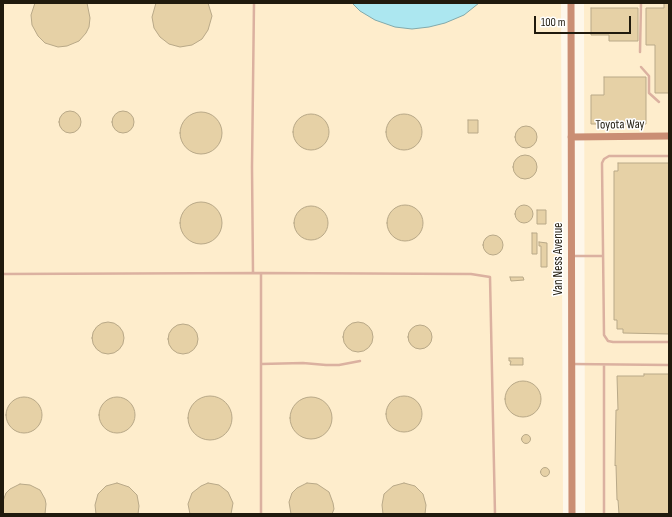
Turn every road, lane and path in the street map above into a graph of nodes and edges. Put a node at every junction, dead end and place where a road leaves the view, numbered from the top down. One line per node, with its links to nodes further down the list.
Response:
1 (254, 3): 12 (lane)
2 (571, 3): 8 (main road, Van Ness Avenue)
3 (641, 3): 4 (lane)
4 (640, 52)
5 (641, 67): 6 (lane)
6 (659, 102)
7 (669, 136): 8 (main road, Toyota Way)
8 (571, 137): 10 (main road, Van Ness Avenue)
9 (669, 156): 11 (lane)
10 (571, 256): 11 (lane); 18 (main road, Van Ness Avenue)
11 (603, 256): 15 (lane)
12 (253, 273): 13 (lane); 14 (lane)
13 (261, 273): 17 (lane); 22 (lane)
14 (3, 274)
15 (669, 342)
16 (360, 361): 17 (lane)
17 (261, 364): 21 (lane)
18 (572, 364): 19 (lane); 23 (main road, Van Ness Avenue)
19 (604, 365): 20 (lane); 24 (lane)
20 (669, 365)
21 (261, 514)
22 (495, 514)
23 (572, 514)
24 (604, 514)

